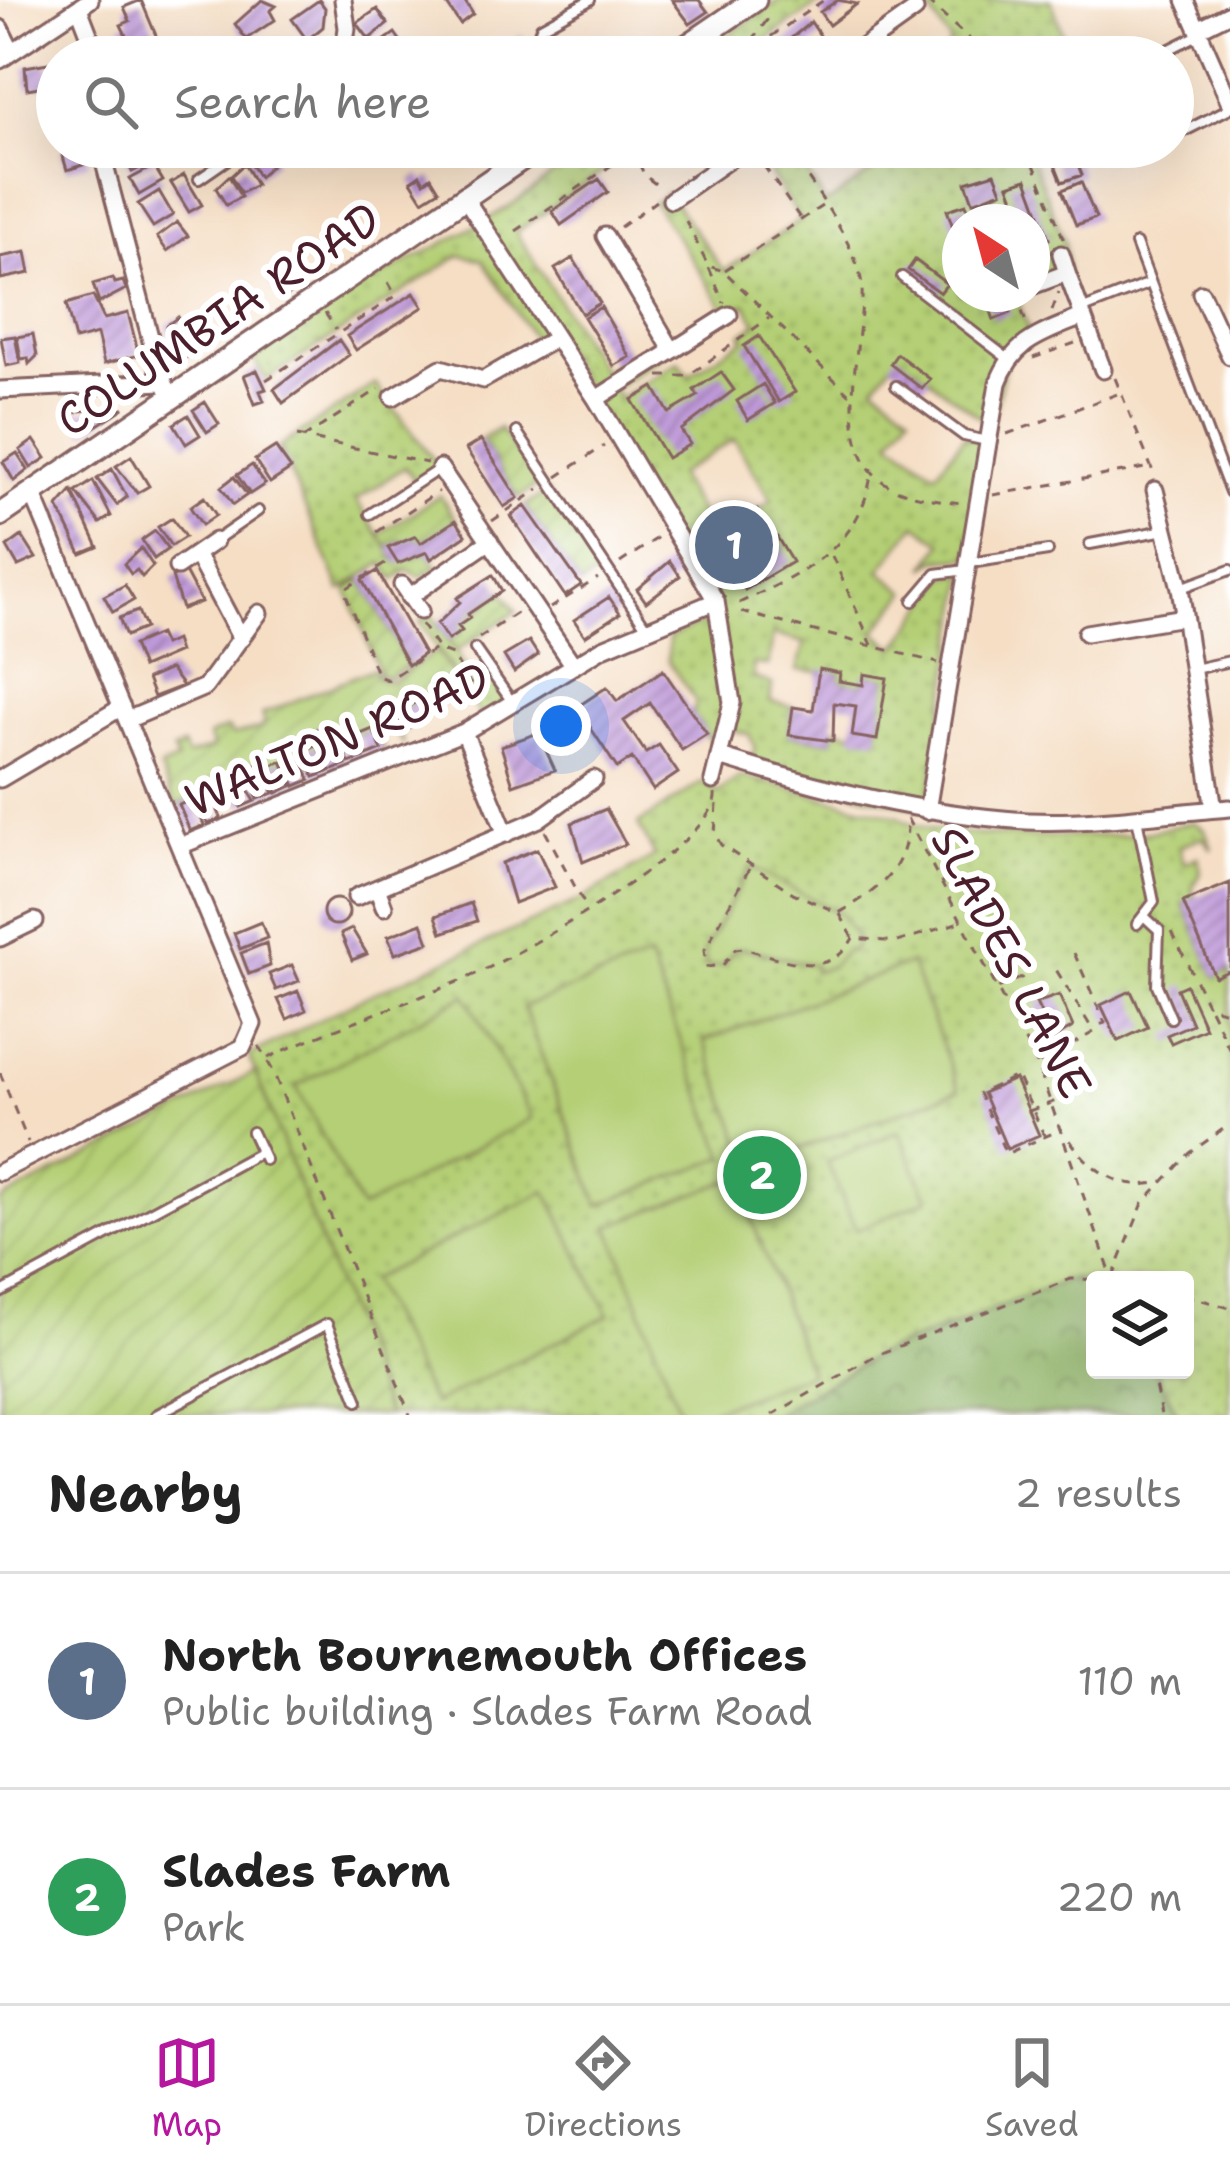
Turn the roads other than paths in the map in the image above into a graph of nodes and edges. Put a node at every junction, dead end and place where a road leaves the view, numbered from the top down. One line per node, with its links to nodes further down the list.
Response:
1 (343, 0): 11 (street)
2 (590, 0): 12 (lane)
3 (1185, 0): 9 (street)
4 (81, 2): 10 (street); 16 (street)
5 (920, 5): 14 (street)
6 (759, 6): 13 (street)
7 (1230, 13): 9 (street)
8 (0, 28): 16 (street)
9 (1199, 31): 15 (lane); 17 (street)
10 (89, 36)
11 (346, 36)
12 (538, 36)
13 (718, 36)
14 (878, 36)
15 (1190, 36)
16 (6, 56)
17 (1230, 105): 18 (lane)
18 (1194, 125)
19 (106, 168): 45 (street)
20 (215, 168): 23 (lane)
21 (508, 168): 24 (street, COLUMBIA ROAD)
22 (717, 168): 25 (street)
23 (199, 179)
24 (465, 197): 36 (street); 45 (street, COLUMBIA ROAD)
25 (671, 200)
26 (605, 236): 38 (street)
27 (1136, 244): 32 (lane)
28 (1061, 254): 29 (street)
29 (1066, 273): 31 (street); 34 (street)
30 (902, 277): 40 (lane)
31 (1050, 279)
32 (1150, 283): 34 (lane); 53 (lane)
33 (1201, 293): 39 (street)
34 (1081, 314): 40 (street); 42 (street)
35 (729, 315): 38 (street)
36 (556, 338): 41 (street); 47 (street)
37 (437, 349): 41 (street)
38 (671, 350): 47 (street)
39 (1230, 356)
40 (1005, 363): 49 (street)
41 (441, 368): 46 (street)
42 (1103, 370)
43 (896, 386): 49 (lane)
44 (0, 390): 45 (street)
45 (167, 390): 52 (street, COLUMBIA ROAD)
46 (393, 397)
47 (596, 399): 67 (street)
48 (517, 432): 72 (lane)
49 (988, 441): 63 (street)
50 (440, 468): 55 (lane); 59 (street)
51 (1155, 490): 57 (street)
52 (32, 492): 56 (street, COLUMBIA ROAD); 80 (street)
53 (1230, 492)
54 (258, 511): 58 (lane)
55 (370, 514)
56 (0, 515)
57 (1167, 530): 60 (lane); 66 (street)
58 (215, 541): 62 (street)
59 (490, 542): 69 (street); 77 (street)
60 (1090, 544)
61 (1048, 551): 63 (lane)
62 (196, 554): 64 (street); 74 (street)
63 (968, 566): 68 (lane); 87 (street)
64 (176, 567)
65 (1230, 570): 66 (lane)
66 (1180, 588): 71 (street)
67 (716, 601): 72 (street, WALTON ROAD); 82 (street)
68 (913, 601)
69 (420, 611)
70 (259, 613): 74 (street)
71 (1184, 617): 73 (street); 78 (street)
72 (646, 627): 77 (street, WALTON ROAD)
73 (1086, 633)
74 (242, 639): 80 (street)
75 (474, 646): 79 (lane)
76 (1230, 661): 78 (lane)
77 (574, 666): 79 (street, WALTON ROAD)
78 (1192, 669): 86 (street)
79 (513, 704): 81 (street, WALTON ROAD)
80 (124, 713): 84 (street); 90 (street)
81 (464, 732): 89 (street); 90 (street, WALTON ROAD)
82 (720, 757): 85 (street); 87 (street)
83 (594, 778): 89 (street)
84 (0, 779)
85 (713, 781)
86 (1222, 808): 88 (street)
87 (927, 811): 88 (street)
88 (1137, 818): 96 (lane)
89 (506, 834): 91 (street)
90 (180, 846): 98 (street)
91 (377, 889): 92 (street); 93 (street)
92 (356, 897)
93 (383, 907)
94 (35, 921): 95 (street)
95 (0, 938)
96 (1171, 1018)
97 (252, 1132): 99 (lane)
98 (0, 1172)
99 (0, 1292)
100 (358, 1402): 101 (lane)
101 (156, 1415)

